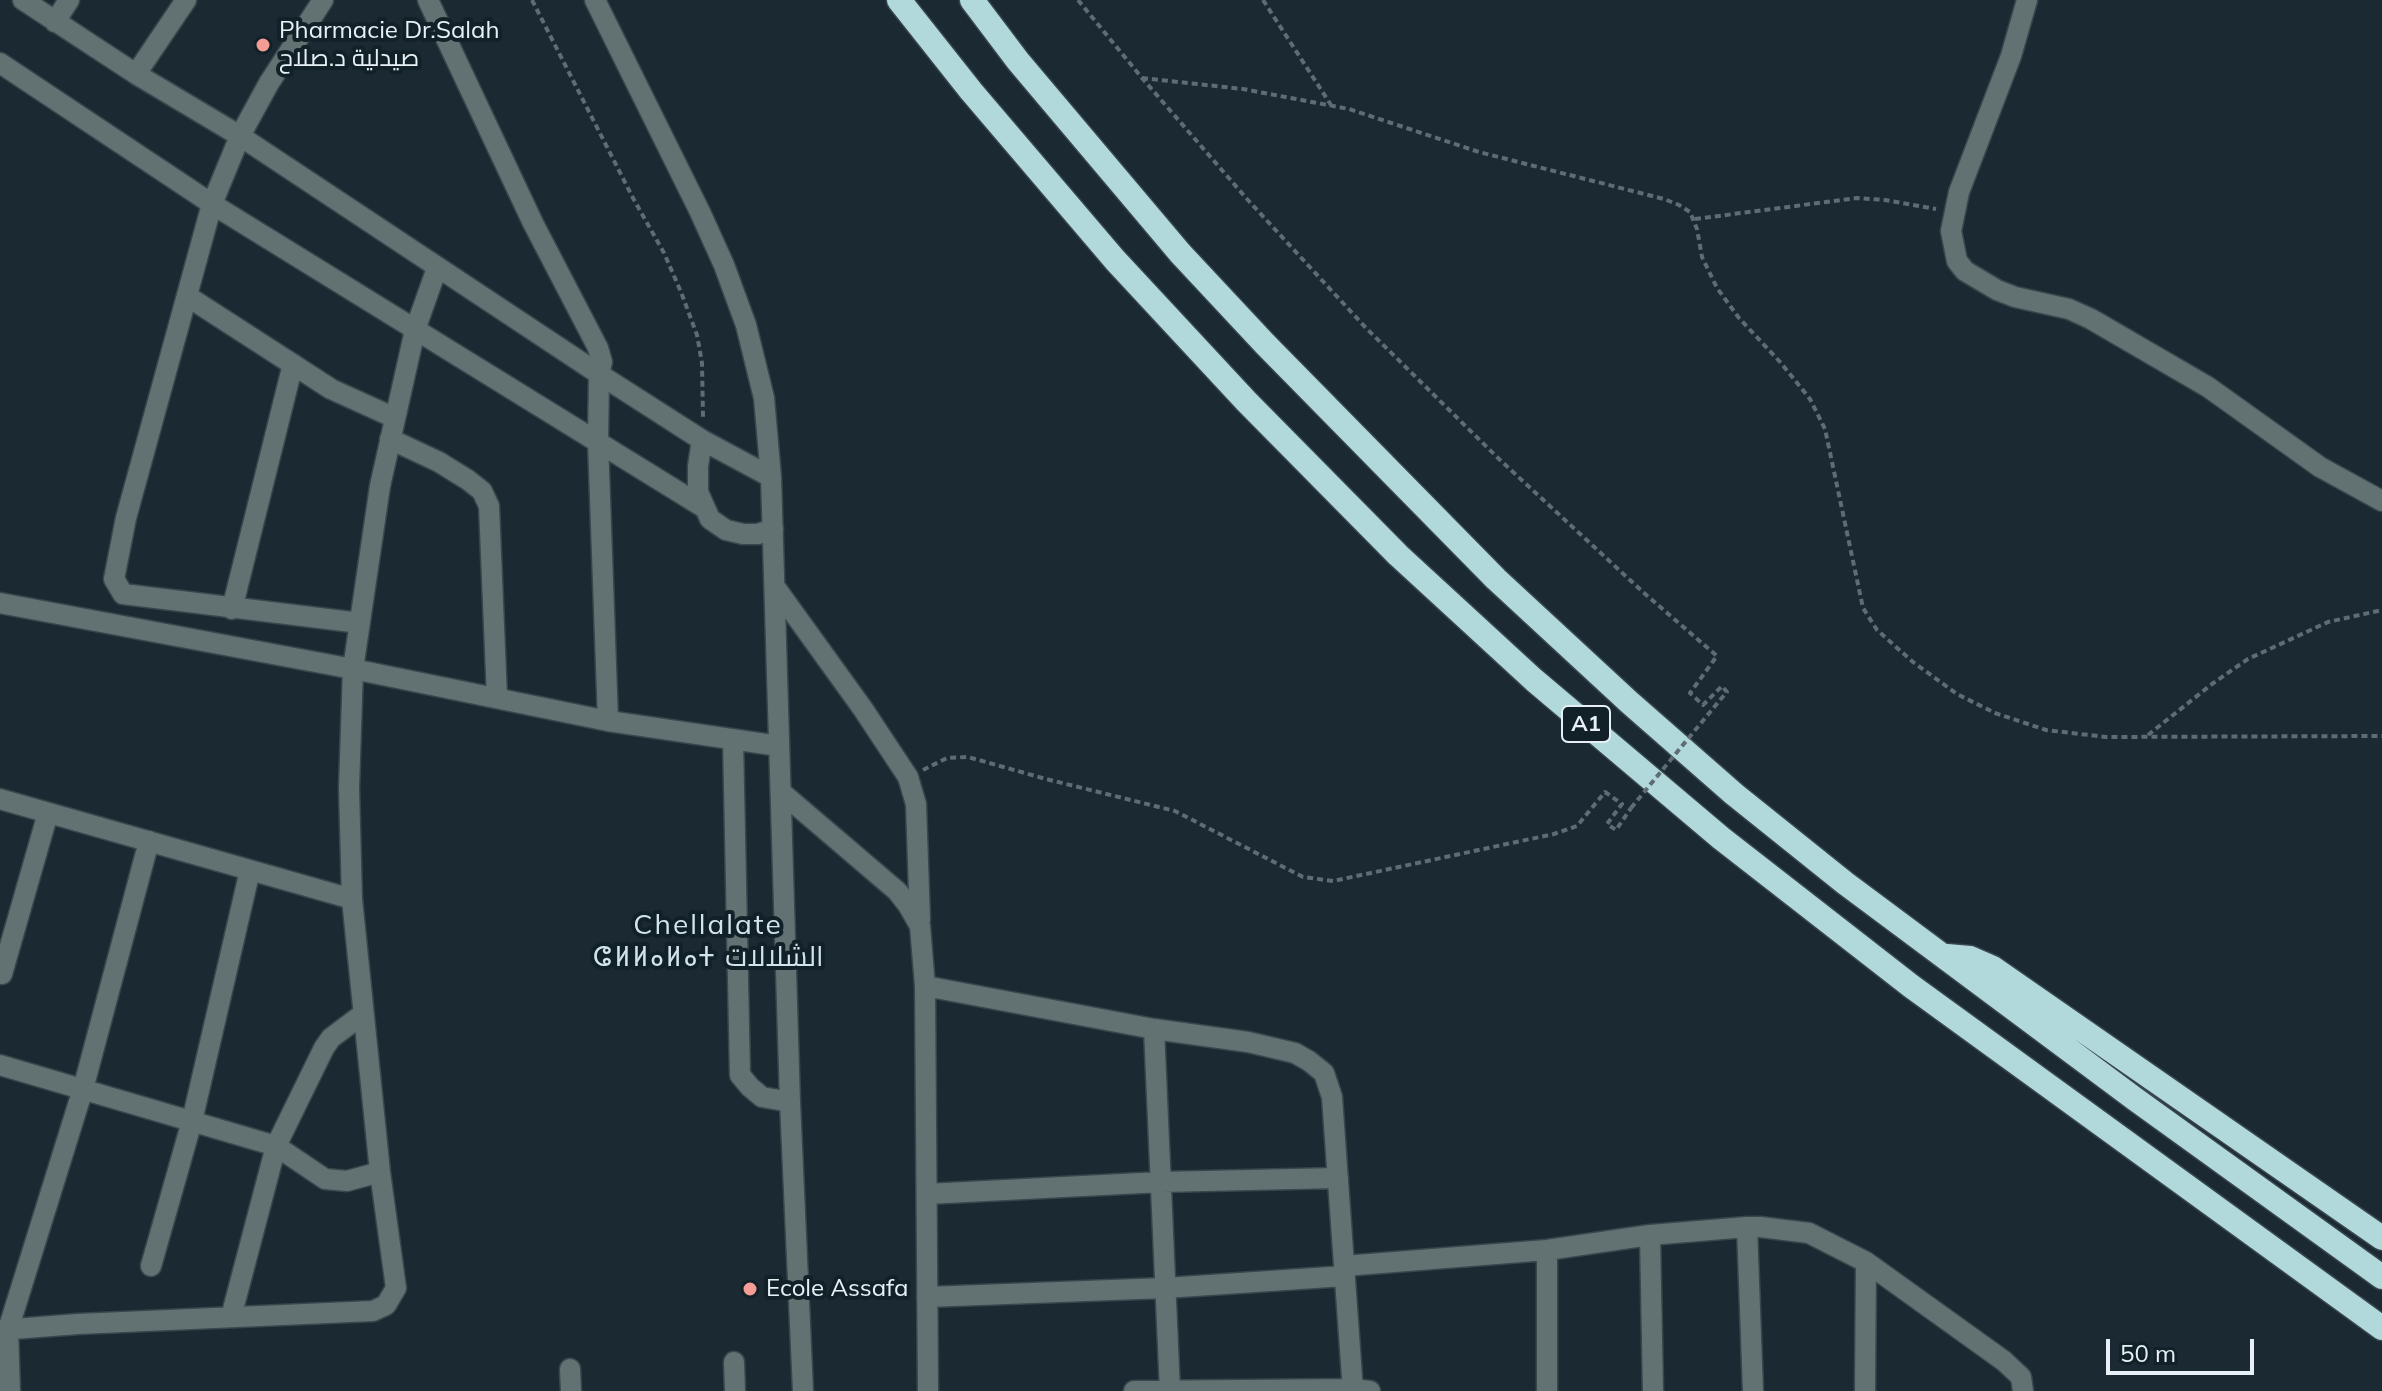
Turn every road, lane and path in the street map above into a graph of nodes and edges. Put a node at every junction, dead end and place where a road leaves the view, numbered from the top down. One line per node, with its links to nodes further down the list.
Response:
1 (23, 0): 13 (street)
2 (69, 0): 13 (street)
3 (186, 0): 15 (street)
4 (323, 0): 18 (street)
5 (428, 0): 26 (street)
6 (532, 0): 28 (path)
7 (595, 0): 30 (street)
8 (899, 0): 79 (highway, A1)
9 (972, 0): 54 (highway, A1)
10 (1078, 0): 16 (path)
11 (1263, 0): 17 (path)
12 (2027, 0): 20 (street)
13 (55, 22): 15 (street)
14 (0, 63): 19 (street)
15 (136, 74): 18 (street)
16 (1142, 78): 17 (path); 46 (path, bridge)
17 (1331, 105): 21 (path)
18 (240, 136): 19 (street); 22 (street)
19 (212, 204): 23 (street); 24 (street)
20 (1954, 213): 21 (path); 31 (street)
21 (1695, 219): 42 (path)
22 (437, 268): 24 (street); 26 (street)
23 (187, 296): 25 (street); 36 (street)
24 (415, 330): 27 (street); 29 (street)
25 (293, 364): 27 (street); 36 (street)
26 (599, 374): 28 (street); 29 (street)
27 (392, 428): 38 (street); 40 (street)
28 (702, 440): 30 (street); 32 (street)
29 (598, 442): 32 (street); 41 (street)
30 (771, 477): 33 (street)
31 (2382, 501)
32 (703, 507): 33 (street)
33 (773, 529): 34 (street)
34 (775, 587): 45 (street); 46 (street)
35 (0, 603): 39 (street)
36 (232, 609): 38 (street)
37 (2382, 610): 42 (path)
38 (360, 623): 39 (street)
39 (353, 669): 40 (street); 52 (street)
40 (497, 698): 41 (street)
41 (608, 721): 44 (street)
42 (2148, 735): 43 (path)
43 (2382, 736)
44 (733, 739): 45 (street); 61 (street)
45 (779, 746): 47 (street)
46 (908, 777): 53 (street)
47 (781, 792): 53 (street); 61 (street)
48 (0, 799): 49 (street)
49 (48, 813): 50 (street); 55 (street)
50 (149, 841): 51 (street); 60 (street)
51 (250, 870): 52 (street); 62 (street)
52 (352, 899): 57 (street)
53 (920, 926): 56 (street)
54 (1945, 956): 70 (highway); 75 (highway, A1)
55 (2, 974)
56 (925, 986): 58 (street); 67 (street)
57 (363, 1014): 63 (street); 64 (street)
58 (1154, 1029): 65 (street); 66 (street)
59 (0, 1065): 60 (street)
60 (83, 1089): 62 (street); 80 (street)
61 (790, 1102): 88 (street)
62 (192, 1121): 63 (street); 73 (street)
63 (276, 1146): 64 (street); 78 (street)
64 (380, 1172): 78 (street)
65 (1338, 1178): 66 (street); 74 (street)
66 (1161, 1182): 67 (street); 76 (street)
67 (927, 1194): 77 (street)
68 (1747, 1227): 69 (street); 72 (street); 93 (street)
69 (1650, 1235): 71 (street); 92 (street)
70 (2382, 1238)
71 (1547, 1250): 74 (street); 91 (street)
72 (1866, 1262): 94 (street); 95 (street)
73 (151, 1266)
74 (1344, 1271): 76 (street); 84 (street)
75 (2382, 1277)
76 (1165, 1288): 77 (street); 83 (street)
77 (927, 1297): 89 (street)
78 (231, 1317): 80 (street)
79 (2382, 1328)
80 (4, 1330): 85 (street)
81 (734, 1362): 87 (street)
82 (570, 1369): 86 (street)
83 (1170, 1390): 84 (street); 90 (street)
84 (1359, 1390)
85 (10, 1391)
86 (571, 1391)
87 (735, 1391)
88 (803, 1391)
89 (928, 1391)
90 (1134, 1391)
91 (1547, 1391)
92 (1653, 1391)
93 (1753, 1391)
94 (1865, 1391)
95 (2023, 1391)

